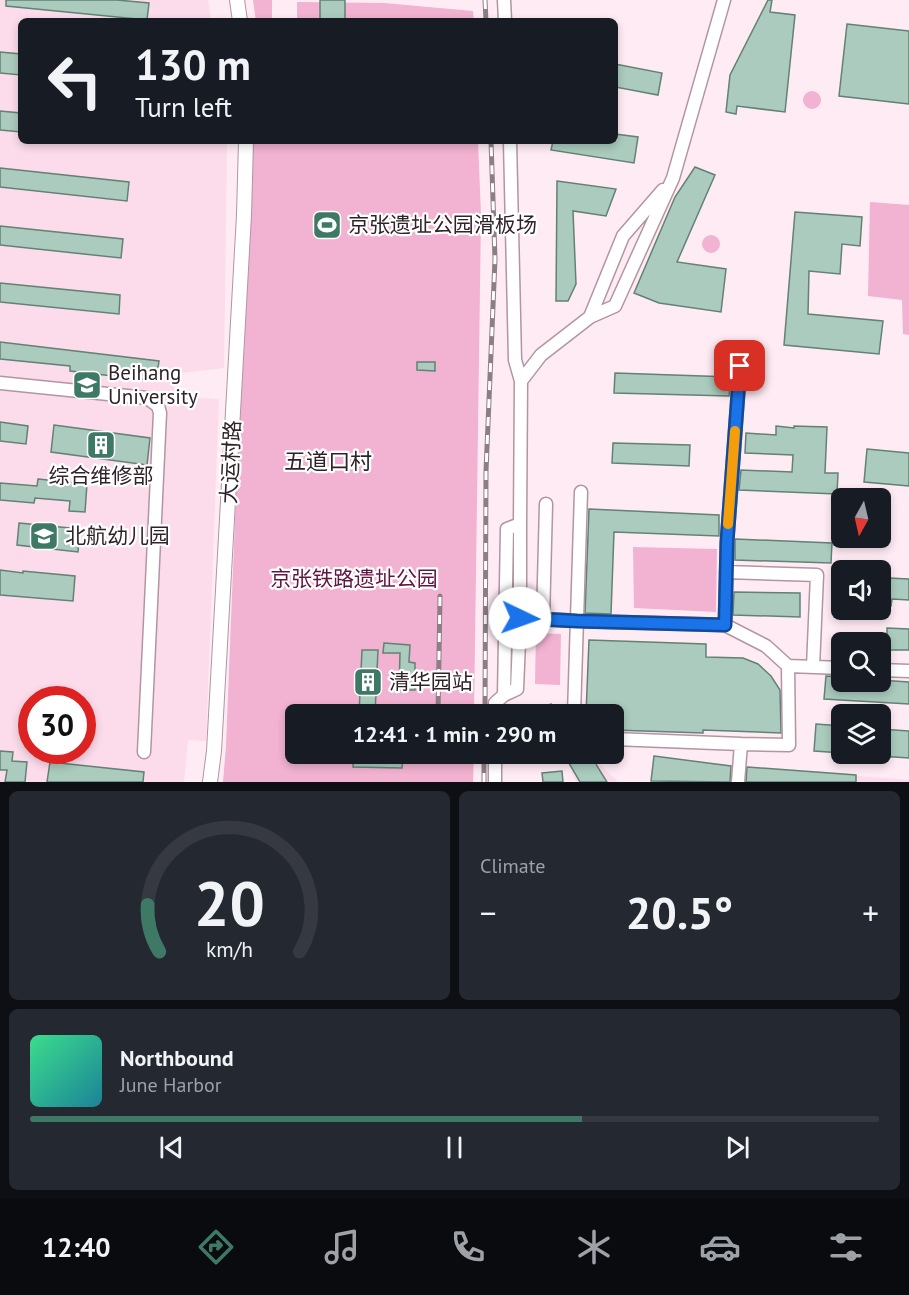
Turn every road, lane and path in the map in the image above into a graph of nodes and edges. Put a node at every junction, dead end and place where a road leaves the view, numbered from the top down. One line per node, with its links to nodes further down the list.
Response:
1 (237, 0): 4 (street)
2 (504, 0): 5 (street)
3 (724, 0): 8 (street)
4 (240, 18)
5 (505, 18)
6 (246, 144): 34 (street, 大运村路)
7 (510, 144): 11 (street)
8 (673, 178): 9 (street); 9 (street)
9 (590, 317): 11 (street)
10 (740, 366): 16 (street)
11 (522, 381): 15 (street)
12 (0, 383): 32 (street)
13 (581, 492): 20 (street)
14 (546, 504): 19 (street)
15 (520, 524): 17 (street); 18 (street)
16 (726, 572): 21 (street); 23 (street)
17 (506, 616): 18 (street); 27 (street)
18 (520, 618): 19 (street); 27 (street)
19 (543, 619): 20 (street)
20 (577, 621): 21 (street); 29 (street)
21 (725, 625): 22 (street)
22 (788, 666): 23 (street); 31 (street)
23 (813, 667): 24 (street)
24 (831, 668)
25 (891, 670): 26 (street)
26 (909, 671)
27 (504, 695): 28 (street)
28 (495, 704)
29 (574, 704)
30 (624, 739): 31 (street)
31 (741, 744): 36 (street)
32 (144, 752)
33 (495, 764): 35 (street)
34 (210, 782)
35 (495, 782)
36 (738, 782)

